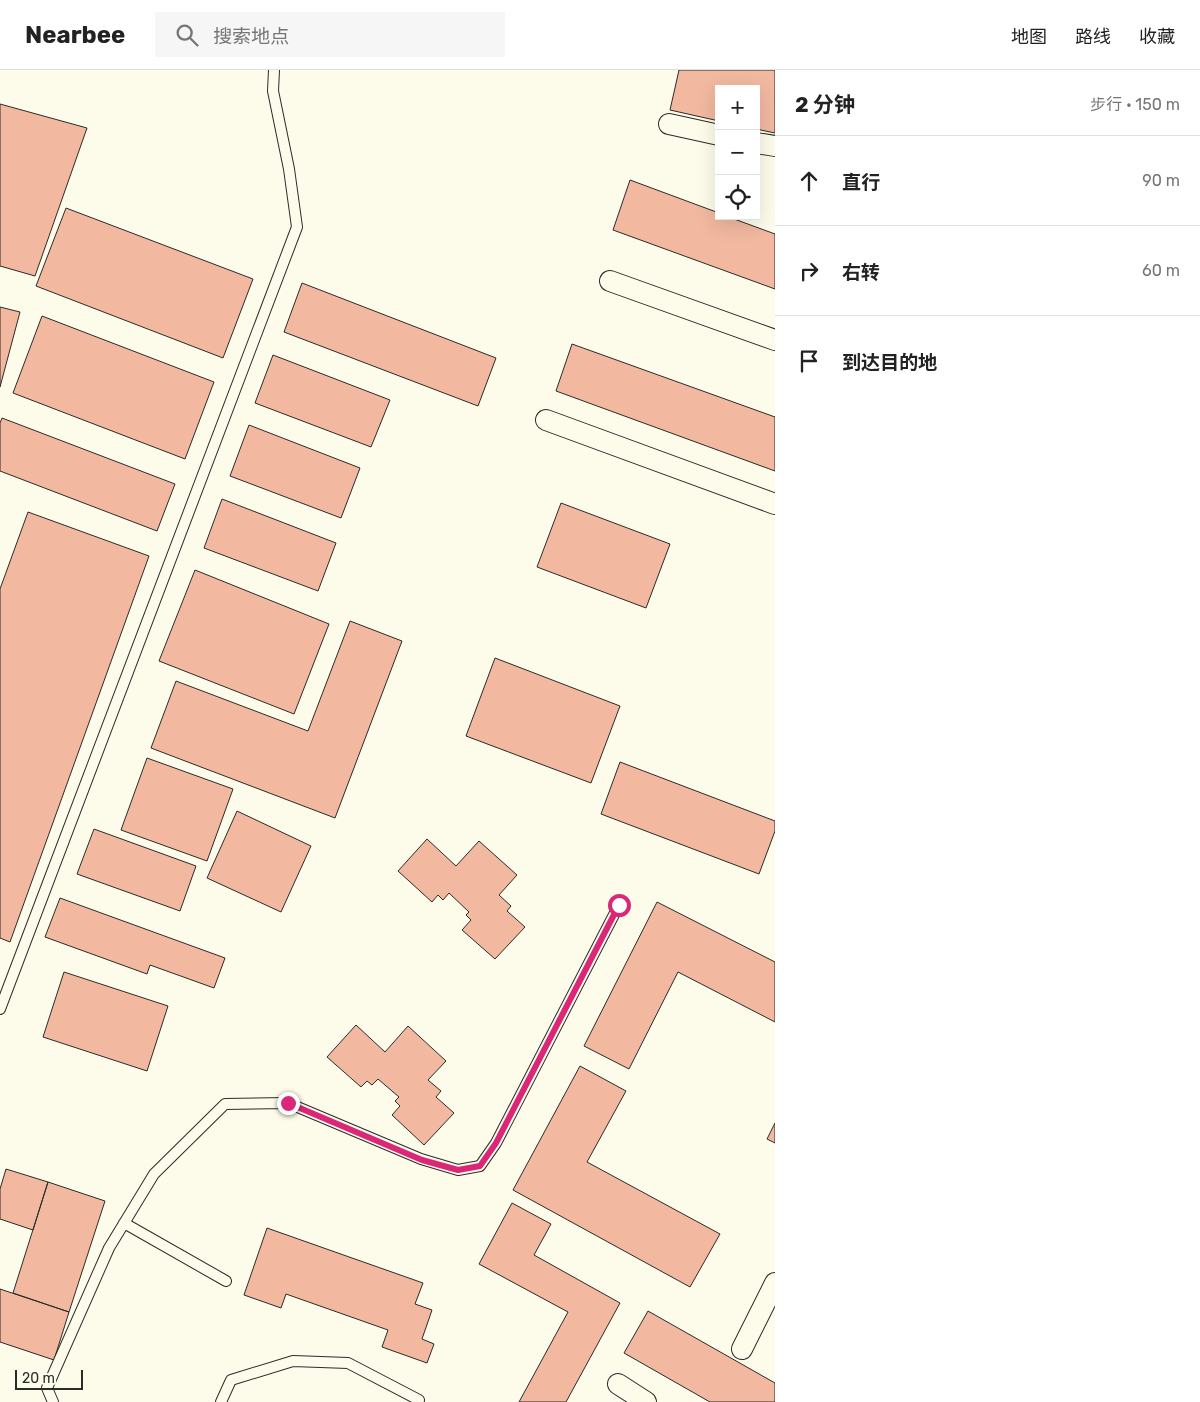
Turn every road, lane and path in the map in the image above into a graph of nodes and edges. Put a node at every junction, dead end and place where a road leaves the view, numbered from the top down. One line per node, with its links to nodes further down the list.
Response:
1 (274, 70): 11 (lane)
2 (669, 124): 3 (street)
3 (715, 134)
4 (760, 143): 5 (street)
5 (775, 146)
6 (610, 281): 7 (street)
7 (775, 340)
8 (546, 420): 9 (street)
9 (775, 504)
10 (619, 905): 12 (lane)
11 (0, 1009)
12 (124, 1223): 13 (lane); 18 (lane)
13 (226, 1282)
14 (775, 1283): 15 (street)
15 (742, 1349)
16 (618, 1384): 20 (street)
17 (419, 1400): 19 (lane)
18 (52, 1402)
19 (221, 1402)
20 (646, 1402)

